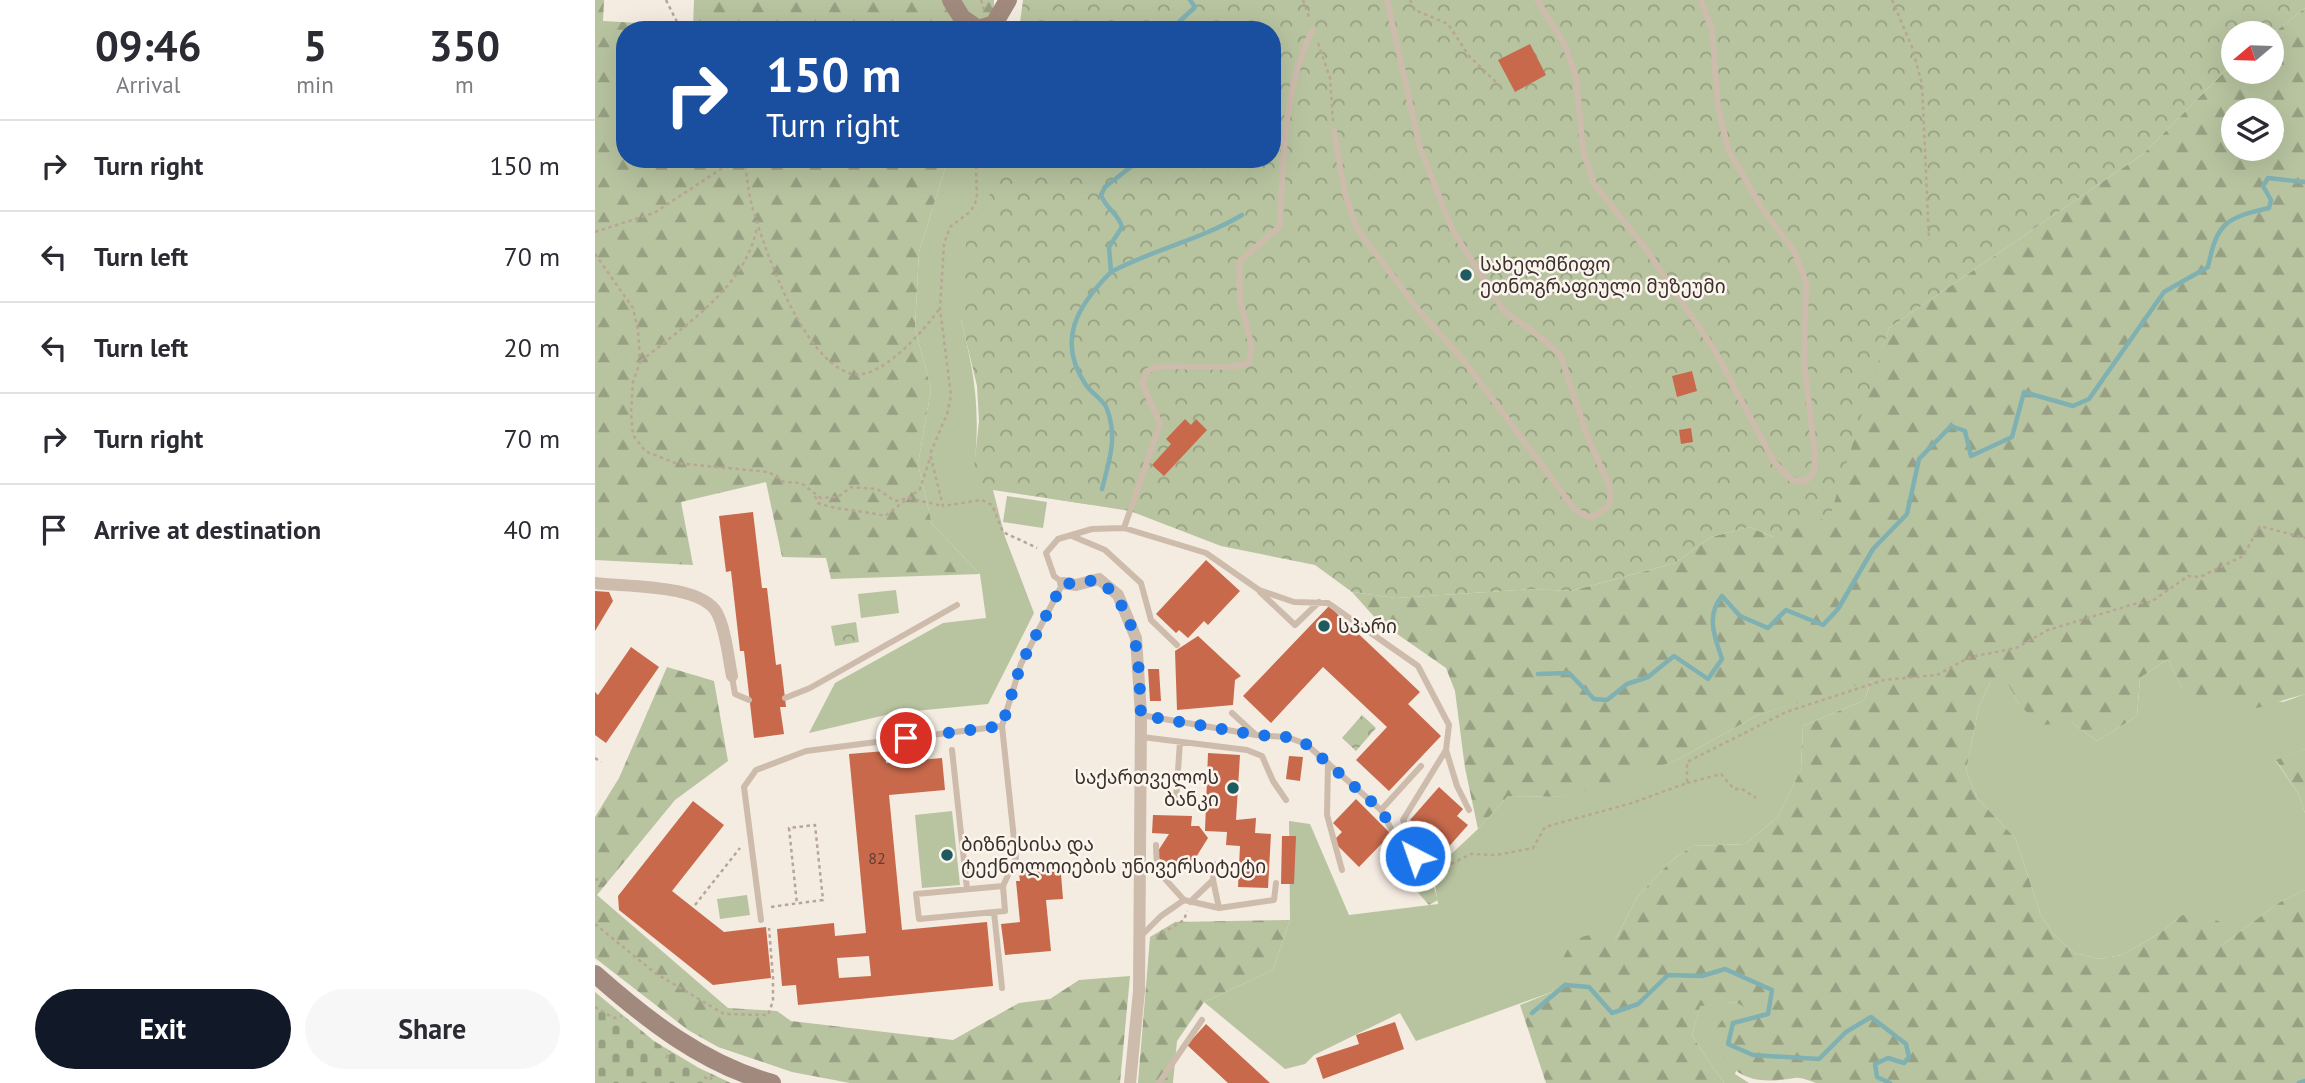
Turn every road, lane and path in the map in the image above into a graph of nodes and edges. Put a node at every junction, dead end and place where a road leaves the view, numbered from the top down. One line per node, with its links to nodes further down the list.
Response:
1 (666, 0): 12 (path)
2 (951, 0): 13 (main road)
3 (981, 0): 11 (path)
4 (1008, 0): 14 (main road)
5 (1303, 0): 15 (path)
6 (1387, 0): 17 (lane)
7 (1410, 0): 16 (path)
8 (1537, 0): 9 (lane)
9 (1700, 0)
10 (1892, 0): 23 (path)
11 (985, 13)
12 (676, 21)
13 (966, 21)
14 (996, 21)
15 (1313, 29): 17 (path); 31 (lane)
16 (1501, 86)
17 (1334, 131)
18 (727, 168): 22 (path)
19 (746, 168): 21 (path)
20 (976, 168): 25 (path)
21 (758, 224): 25 (path); 26 (path)
22 (595, 232)
23 (1929, 240)
24 (595, 254): 26 (path)
25 (940, 307): 27 (path)
26 (641, 362): 28 (path)
27 (930, 454): 29 (path); 30 (path)
28 (814, 495): 29 (path); 29 (path)
29 (908, 498): 30 (path)
30 (943, 506): 34 (path)
31 (1124, 528): 32 (lane); 37 (lane)
32 (1070, 536): 34 (lane); 40 (lane)
33 (2305, 538): 56 (path)
34 (1046, 552): 36 (lane)
35 (595, 583): 41 (street)
36 (1063, 583): 45 (street); 46 (lane)
37 (1259, 590): 38 (lane); 38 (lane)
38 (1319, 602): 51 (lane)
39 (957, 605): 42 (lane)
40 (1177, 645)
41 (732, 676): 43 (lane)
42 (785, 698)
43 (749, 700)
44 (1232, 713): 47 (lane)
45 (1141, 715): 47 (lane); 48 (street)
46 (1002, 726): 62 (lane); 72 (lane)
47 (1256, 735): 54 (lane)
48 (1142, 737): 49 (lane); 83 (street)
49 (1180, 742): 58 (lane); 59 (lane)
50 (952, 750): 74 (lane)
51 (1446, 750): 61 (lane); 64 (lane)
52 (595, 758): 53 (path)
53 (601, 762)
54 (1328, 764): 60 (lane); 66 (lane)
55 (1421, 766): 60 (lane)
56 (1687, 783): 57 (path); 67 (path)
57 (1756, 798)
58 (1176, 799)
59 (1286, 800)
60 (1381, 810): 64 (lane)
61 (1469, 810)
62 (751, 834): 77 (path); 81 (lane)
63 (1156, 845): 75 (lane)
64 (1412, 858): 67 (path)
65 (1214, 864): 69 (lane)
66 (1342, 870)
67 (1417, 871): 73 (path)
68 (595, 879): 70 (path)
69 (1213, 880): 75 (lane); 79 (lane)
70 (604, 881)
71 (1276, 883): 79 (lane)
72 (1003, 887): 74 (lane); 80 (lane)
73 (1424, 887)
74 (967, 890): 80 (lane)
75 (1187, 901): 79 (lane); 83 (lane); 83 (path)
76 (797, 904): 76 (path); 78 (path)
77 (695, 905)
78 (768, 907)
79 (1219, 908)
80 (994, 912): 85 (lane)
81 (764, 920): 82 (path)
82 (595, 924)
83 (1146, 937): 94 (street)
84 (595, 974): 93 (main road)
85 (1002, 988)
86 (595, 1007): 87 (path)
87 (623, 1015)
88 (1202, 1020): 95 (lane)
89 (670, 1051): 90 (path)
90 (666, 1058)
91 (713, 1076): 92 (path)
92 (704, 1077)
93 (772, 1083)
94 (1130, 1083)
95 (1159, 1083)

